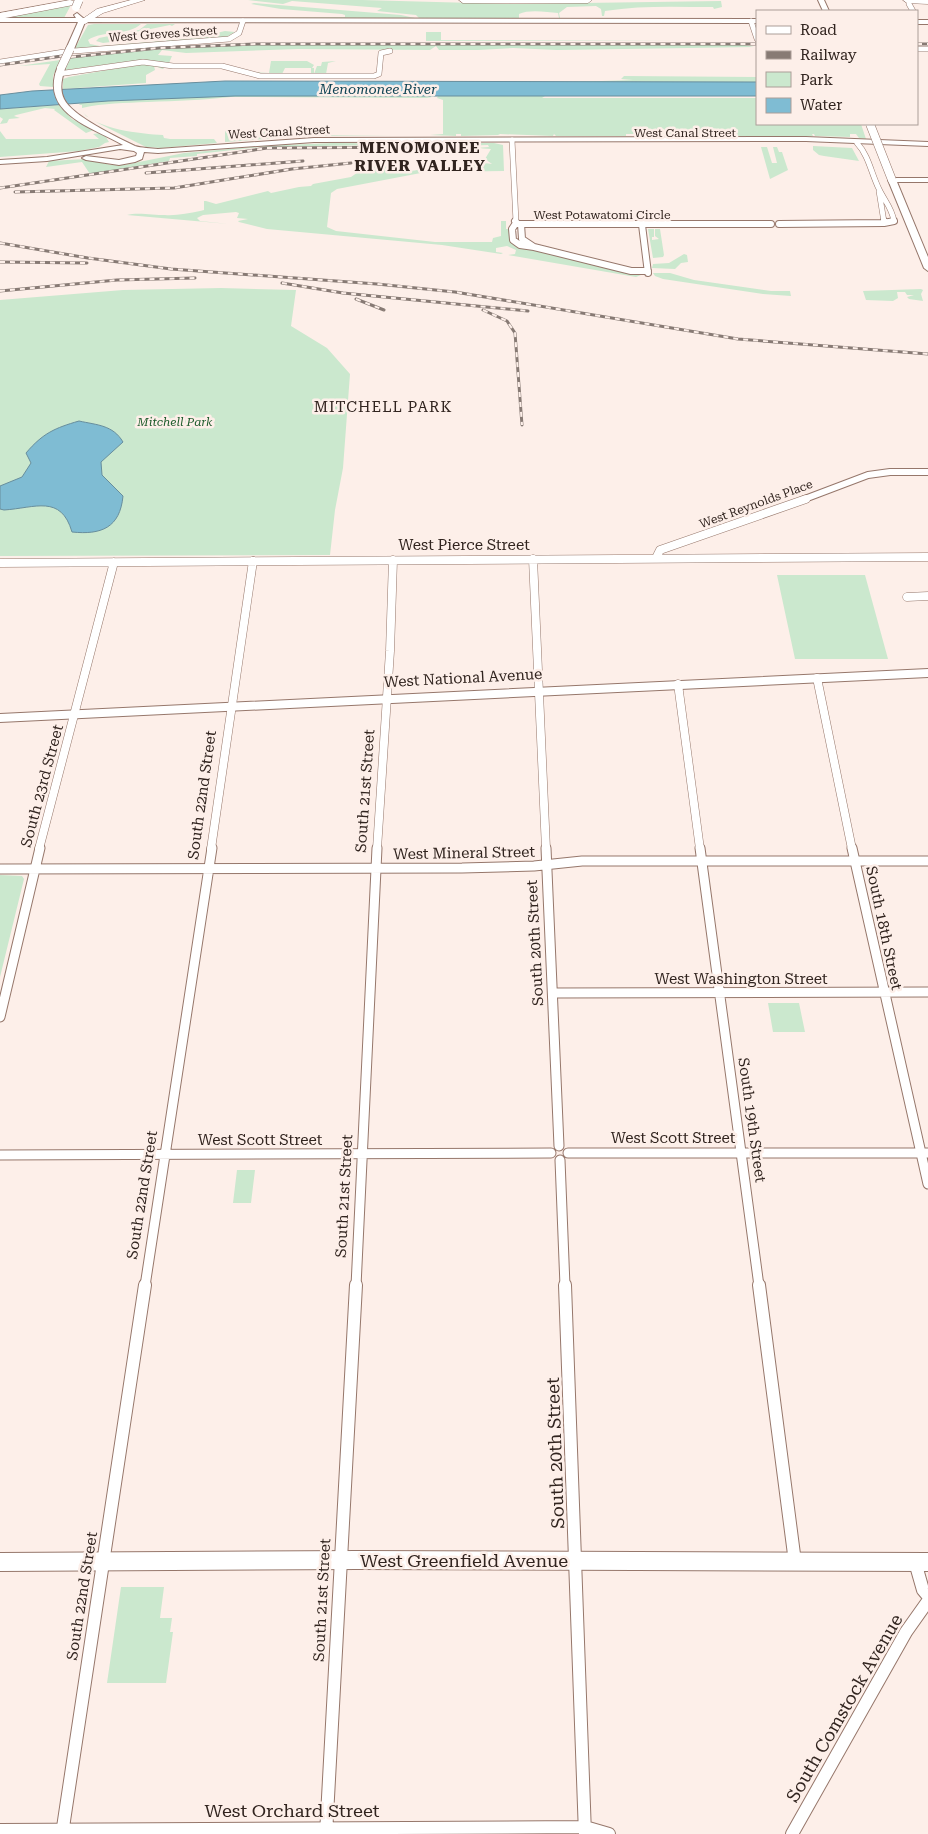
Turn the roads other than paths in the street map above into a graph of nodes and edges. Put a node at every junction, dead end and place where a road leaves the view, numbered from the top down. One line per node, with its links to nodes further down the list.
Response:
1 (59, 0): 9 (highway)
2 (129, 0): 8 (highway)
3 (141, 0): 10 (highway)
4 (463, 0): 5 (highway)
5 (588, 0)
6 (928, 1): 7 (highway)
7 (908, 2)
8 (76, 3): 11 (highway); 12 (street); 13 (street)
9 (0, 11)
10 (100, 11): 13 (highway); 14 (highway)
11 (0, 19): 12 (street); 13 (street)
12 (68, 20): 13 (street)
13 (82, 20): 14 (street); 17 (street)
14 (110, 21): 15 (street)
15 (243, 21): 16 (street); 17 (street, West Greves Street)
16 (754, 21)
17 (69, 51): 19 (street, West Greves Street); 20 (street, bridge)
18 (390, 51): 20 (street)
19 (0, 62)
20 (59, 71): 22 (street)
21 (870, 125): 33 (street, bridge)
22 (108, 134): 26 (street); 27 (street)
23 (512, 140): 24 (street, West Canal Street); 28 (street, West Canal Street); 41 (street, West Potawatomi Circle)
24 (857, 143): 25 (street, West Canal Street); 35 (street)
25 (928, 144)
26 (135, 148): 27 (street); 28 (street, West Canal Street); 30 (street)
27 (108, 149): 29 (street); 31 (street)
28 (198, 149): 30 (street, West Canal Street)
29 (47, 159): 31 (street); 32 (street)
30 (134, 160): 31 (street, West Canal Street)
31 (105, 161)
32 (0, 162)
33 (892, 180): 34 (street); 44 (street)
34 (928, 180)
35 (879, 191): 36 (street); 40 (street)
36 (892, 222): 40 (street)
37 (770, 223): 42 (street, West Potawatomi Circle)
38 (779, 223): 39 (street)
39 (802, 223): 40 (street)
40 (884, 223)
41 (518, 224): 42 (street, West Potawatomi Circle); 43 (street); 43 (street)
42 (642, 225): 43 (street)
43 (534, 247)
44 (928, 268)
45 (928, 472): 46 (street)
46 (868, 475): 47 (street, West Reynolds Place)
47 (689, 546): 48 (street); 50 (street, West Reynolds Place)
48 (697, 557): 49 (street, West Pierce Street); 50 (street, West Pierce Street)
49 (928, 557)
50 (656, 558): 51 (street, West Pierce Street)
51 (533, 559): 52 (street, West Pierce Street); 61 (street, South 20th Street)
52 (393, 560): 53 (street, West Pierce Street); 62 (street, South 21st Street)
53 (253, 561): 54 (street, West Pierce Street); 63 (street, South 22nd Street)
54 (114, 562): 55 (street, West Pierce Street); 64 (street, South 23rd Street)
55 (0, 563)
56 (928, 596): 57 (street)
57 (907, 597)
58 (928, 673): 59 (main road, West National Avenue)
59 (817, 678): 60 (main road, West National Avenue); 67 (street, South 18th Street)
60 (678, 684): 61 (main road, West National Avenue); 66 (street, South 19th Street)
61 (539, 690): 62 (main road, West National Avenue); 69 (street, South 20th Street)
62 (387, 699): 63 (main road, West National Avenue); 70 (street, South 21st Street)
63 (231, 706): 64 (main road, West National Avenue); 73 (street, South 22nd Street)
64 (76, 714): 65 (main road, West National Avenue); 72 (street, South 23rd Street)
65 (0, 718)
66 (702, 861): 67 (street, West Mineral Street); 69 (street, West Mineral Street); 74 (street, South 19th Street)
67 (855, 861): 68 (street, West Mineral Street); 75 (street, South 18th Street)
68 (928, 861)
69 (548, 864): 70 (street, West Mineral Street); 77 (street, South 20th Street)
70 (376, 868): 73 (street, West Mineral Street); 81 (street, South 21st Street)
71 (0, 869): 72 (street, West Mineral Street)
72 (34, 869): 73 (street, West Mineral Street); 78 (street, South 23rd Street)
73 (208, 869): 83 (street, South 22nd Street)
74 (720, 992): 75 (street, West Washington Street); 77 (street, West Washington Street); 82 (street, South 19th Street)
75 (884, 992): 76 (street, West Washington Street); 80 (street, South 18th Street)
76 (928, 992)
77 (553, 993): 84 (street, South 20th Street)
78 (2, 1003): 79 (street, South 23rd Street)
79 (0, 1017)
80 (925, 1153): 82 (street, West Scott Street); 86 (street, South 18th Street)
81 (363, 1154): 83 (street, West Scott Street); 84 (street, West Scott Street); 87 (street, South 21st Street)
82 (742, 1154): 84 (street, West Scott Street); 91 (street, South 19th Street)
83 (165, 1155): 85 (street, West Scott Street); 88 (street, South 22nd Street)
84 (560, 1155): 89 (street, South 20th Street)
85 (0, 1156)
86 (928, 1184)
87 (340, 1560): 88 (street, West Greenfield Avenue); 89 (street, West Greenfield Avenue); 96 (street, South 21st Street)
88 (104, 1561): 90 (street, West Greenfield Avenue); 98 (street, South 22nd Street)
89 (576, 1561): 91 (street, West Greenfield Avenue); 97 (street, South 20th Street)
90 (0, 1562)
91 (795, 1562): 92 (street, West Greenfield Avenue)
92 (921, 1562): 93 (street)
93 (928, 1596)
94 (928, 1601): 100 (street, South Comstock Avenue)
95 (0, 1830): 98 (street, West Orchard Street)
96 (326, 1831): 97 (street, West Orchard Street); 98 (street, West Orchard Street)
97 (585, 1831): 99 (street, West Orchard Street)
98 (62, 1832)
99 (608, 1834)
100 (792, 1834)

